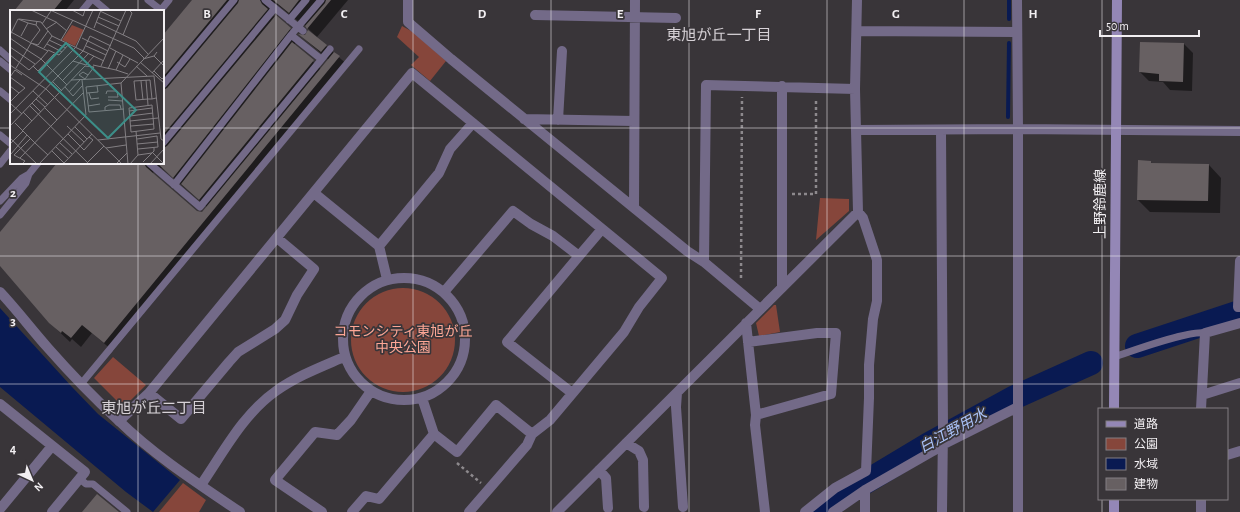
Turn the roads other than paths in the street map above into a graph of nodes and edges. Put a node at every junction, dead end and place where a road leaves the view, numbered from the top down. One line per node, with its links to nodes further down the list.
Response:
1 (93, 0): 14 (lane); 15 (lane)
2 (148, 0): 16 (lane)
3 (169, 0): 17 (lane)
4 (234, 0): 34 (lane)
5 (265, 0): 13 (lane)
6 (306, 0): 21 (lane)
7 (321, 0): 22 (lane)
8 (408, 0): 39 (street)
9 (635, 0): 19 (street)
10 (857, 0): 23 (street)
11 (1017, 0): 24 (street)
12 (1117, 0): 45 (main road, 上野鈴鹿線)
13 (275, 8): 21 (lane); 49 (lane)
14 (83, 10)
15 (106, 10)
16 (159, 10)
17 (161, 10)
18 (535, 15): 19 (street)
19 (634, 17): 20 (street); 41 (street)
20 (676, 18)
21 (289, 20): 22 (lane)
22 (300, 29): 25 (lane)
23 (857, 31): 24 (street); 36 (street)
24 (1016, 32): 43 (street)
25 (291, 35): 31 (lane); 56 (lane)
26 (330, 49): 31 (lane)
27 (359, 49): 81 (lane)
28 (0, 50): 30 (lane)
29 (562, 51): 40 (street)
30 (10, 59)
31 (322, 59): 56 (lane)
32 (0, 61): 33 (lane)
33 (10, 69)
34 (164, 84)
35 (782, 86): 36 (street); 67 (street); 69 (street)
36 (855, 89): 44 (street)
37 (0, 91): 38 (lane)
38 (10, 99)
39 (524, 119): 40 (street); 59 (street)
40 (558, 120): 41 (street)
41 (634, 121): 59 (street)
42 (473, 123): 57 (street); 62 (street); 64 (street)
43 (1018, 129): 45 (street); 46 (street); 88 (street)
44 (857, 130): 46 (street); 60 (street)
45 (1116, 130): 47 (street); 79 (main road, 上野鈴鹿線)
46 (941, 131): 97 (street)
47 (1240, 131)
48 (0, 135): 50 (lane)
49 (164, 142)
50 (10, 143)
51 (10, 151): 52 (lane)
52 (0, 164)
53 (35, 164): 55 (lane)
54 (149, 164): 56 (lane)
55 (29, 174): 58 (lane); 61 (lane)
56 (174, 185)
57 (314, 193): 63 (street); 64 (street)
58 (0, 202)
59 (634, 208): 67 (street)
60 (858, 212): 69 (street); 119 (street)
61 (0, 215)
62 (602, 229): 65 (street); 84 (street)
63 (277, 238): 83 (street); 83 (street)
64 (379, 246): 68 (street)
65 (578, 256): 71 (street); 84 (street)
66 (1240, 261): 72 (street)
67 (704, 262): 73 (street)
68 (387, 279): 71 (street); 78 (street)
69 (782, 287): 73 (street)
70 (0, 292): 81 (street)
71 (444, 292): 87 (street)
72 (1240, 306)
73 (760, 309): 74 (street)
74 (746, 323): 77 (street); 85 (street)
75 (1240, 323): 76 (street)
76 (1205, 333): 79 (lane); 86 (street)
77 (748, 342): 92 (street); 92 (street)
78 (344, 357): 82 (street); 103 (street)
79 (1114, 357): 90 (main road, 上野鈴鹿線)
80 (1240, 383): 86 (street)
81 (81, 384): 93 (street)
82 (371, 391): 87 (street); 114 (street)
83 (149, 393): 93 (street)
84 (572, 393): 95 (street)
85 (677, 393): 96 (street); 108 (street)
86 (1202, 395): 91 (street)
87 (422, 398): 94 (street)
88 (1018, 400): 97 (street); 123 (street)
89 (0, 404): 98 (street)
90 (1114, 408)
91 (1201, 408)
92 (756, 415): 118 (street)
93 (119, 421): 103 (street)
94 (434, 434): 95 (street); 115 (street)
95 (532, 434): 116 (street)
96 (626, 443): 101 (street); 107 (street)
97 (942, 445): 104 (street); 122 (street)
98 (52, 446): 102 (street); 110 (street)
99 (1240, 451): 100 (street)
100 (1228, 455)
101 (599, 470): 109 (street); 117 (street)
102 (80, 479): 111 (street); 112 (lane)
103 (201, 485): 113 (street)
104 (865, 490): 120 (street); 121 (street)
105 (1114, 500): 124 (main road)
106 (1201, 500): 125 (street)
107 (644, 507)
108 (683, 507)
109 (608, 508)
110 (0, 509)
111 (52, 512)
112 (127, 512)
113 (240, 512)
114 (322, 512)
115 (352, 512)
116 (469, 512)
117 (557, 512)
118 (765, 512)
119 (805, 512)
120 (834, 512)
121 (865, 512)
122 (942, 512)
123 (1018, 512)
124 (1114, 512)
125 (1201, 512)

